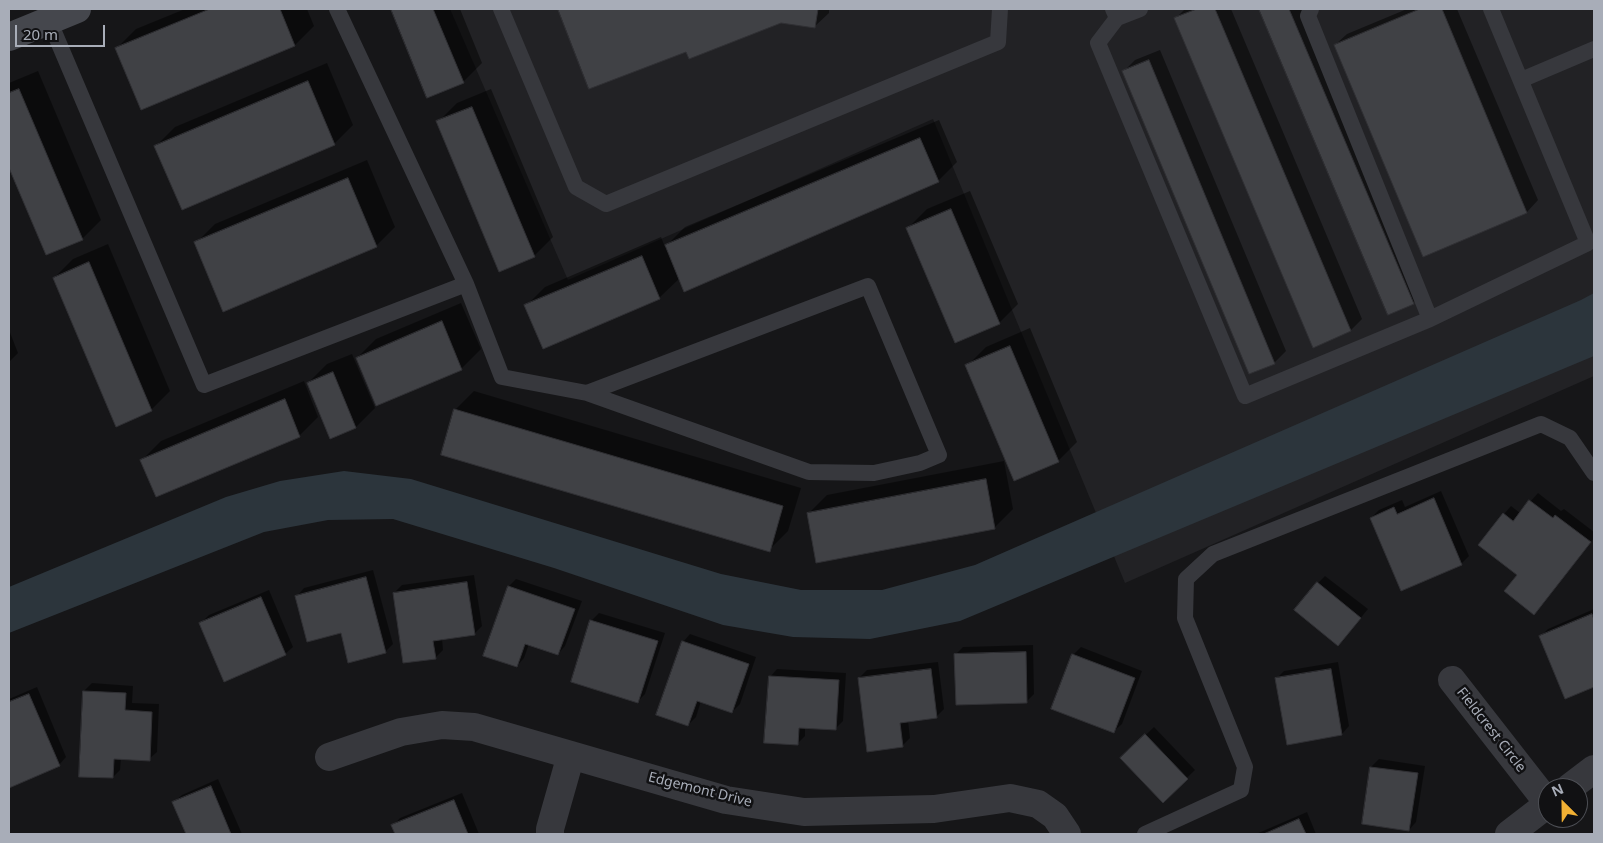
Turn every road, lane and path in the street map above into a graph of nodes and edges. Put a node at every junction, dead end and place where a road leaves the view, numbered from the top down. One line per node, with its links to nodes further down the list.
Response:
1 (77, 9): 8 (main road)
2 (337, 9): 14 (lane)
3 (501, 9): 4 (lane)
4 (1000, 9)
5 (1140, 9): 9 (lane)
6 (1311, 9): 15 (lane)
7 (1491, 9): 12 (lane)
8 (47, 14): 10 (main road); 14 (lane)
9 (1115, 14): 15 (lane)
10 (9, 37)
11 (1594, 49): 12 (lane)
12 (1521, 80): 13 (lane)
13 (1591, 242): 15 (lane)
14 (466, 284): 16 (lane)
15 (1430, 319)
16 (587, 393): 16 (lane)
17 (1594, 473): 27 (lane)
18 (1452, 680): 23 (street, Fieldcrest Circle)
19 (571, 756): 20 (street, Edgemont Drive); 25 (street); 26 (street, Edgemont Drive)
20 (329, 757)
21 (1594, 769): 22 (street)
22 (1583, 778)
23 (1538, 791)
24 (1538, 812): 28 (street)
25 (550, 834)
26 (1067, 834)
27 (1145, 834)
28 (1509, 834)

